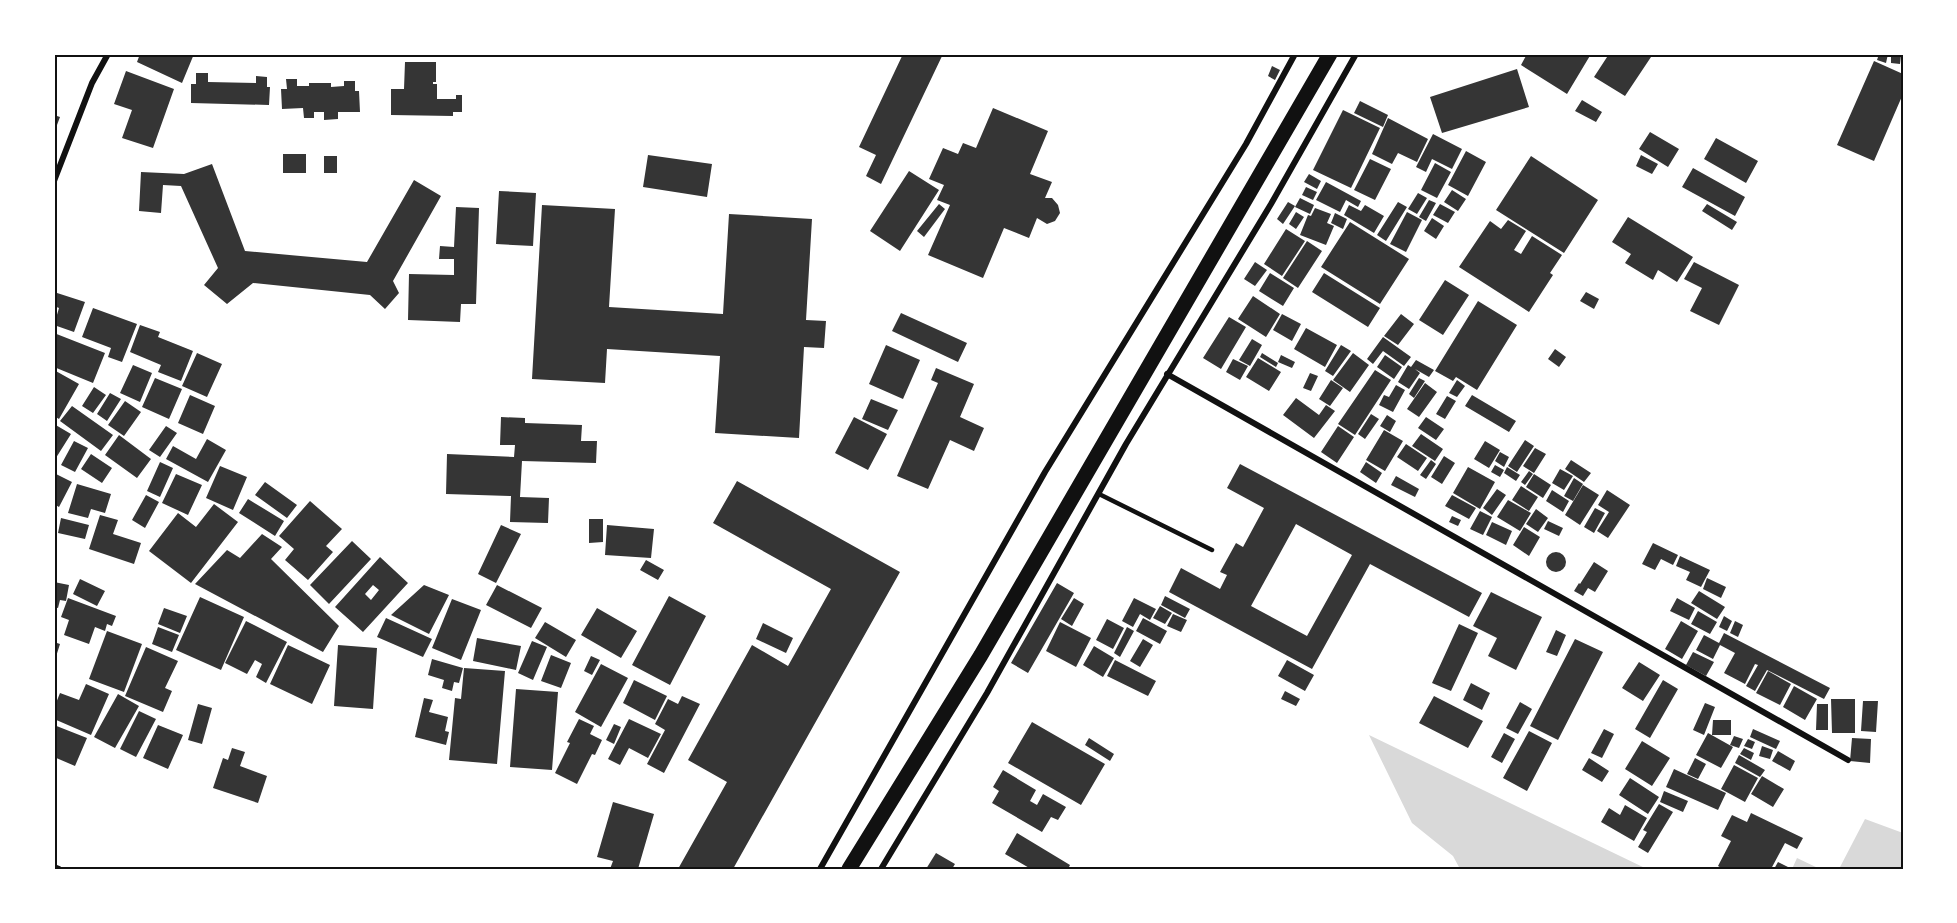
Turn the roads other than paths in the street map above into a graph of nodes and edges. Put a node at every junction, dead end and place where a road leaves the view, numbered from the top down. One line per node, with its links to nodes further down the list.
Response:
1 (108, 54): 5 (street)
2 (1295, 54): 12 (street)
3 (1330, 54): 13 (main road)
4 (1356, 54): 6 (street)
5 (54, 181)
6 (1167, 374): 7 (street); 9 (street)
7 (1099, 494): 8 (lane); 14 (street)
8 (1212, 550)
9 (1848, 760)
10 (54, 867): 11 (street)
11 (59, 869)
12 (820, 869)
13 (849, 869)
14 (881, 869)

